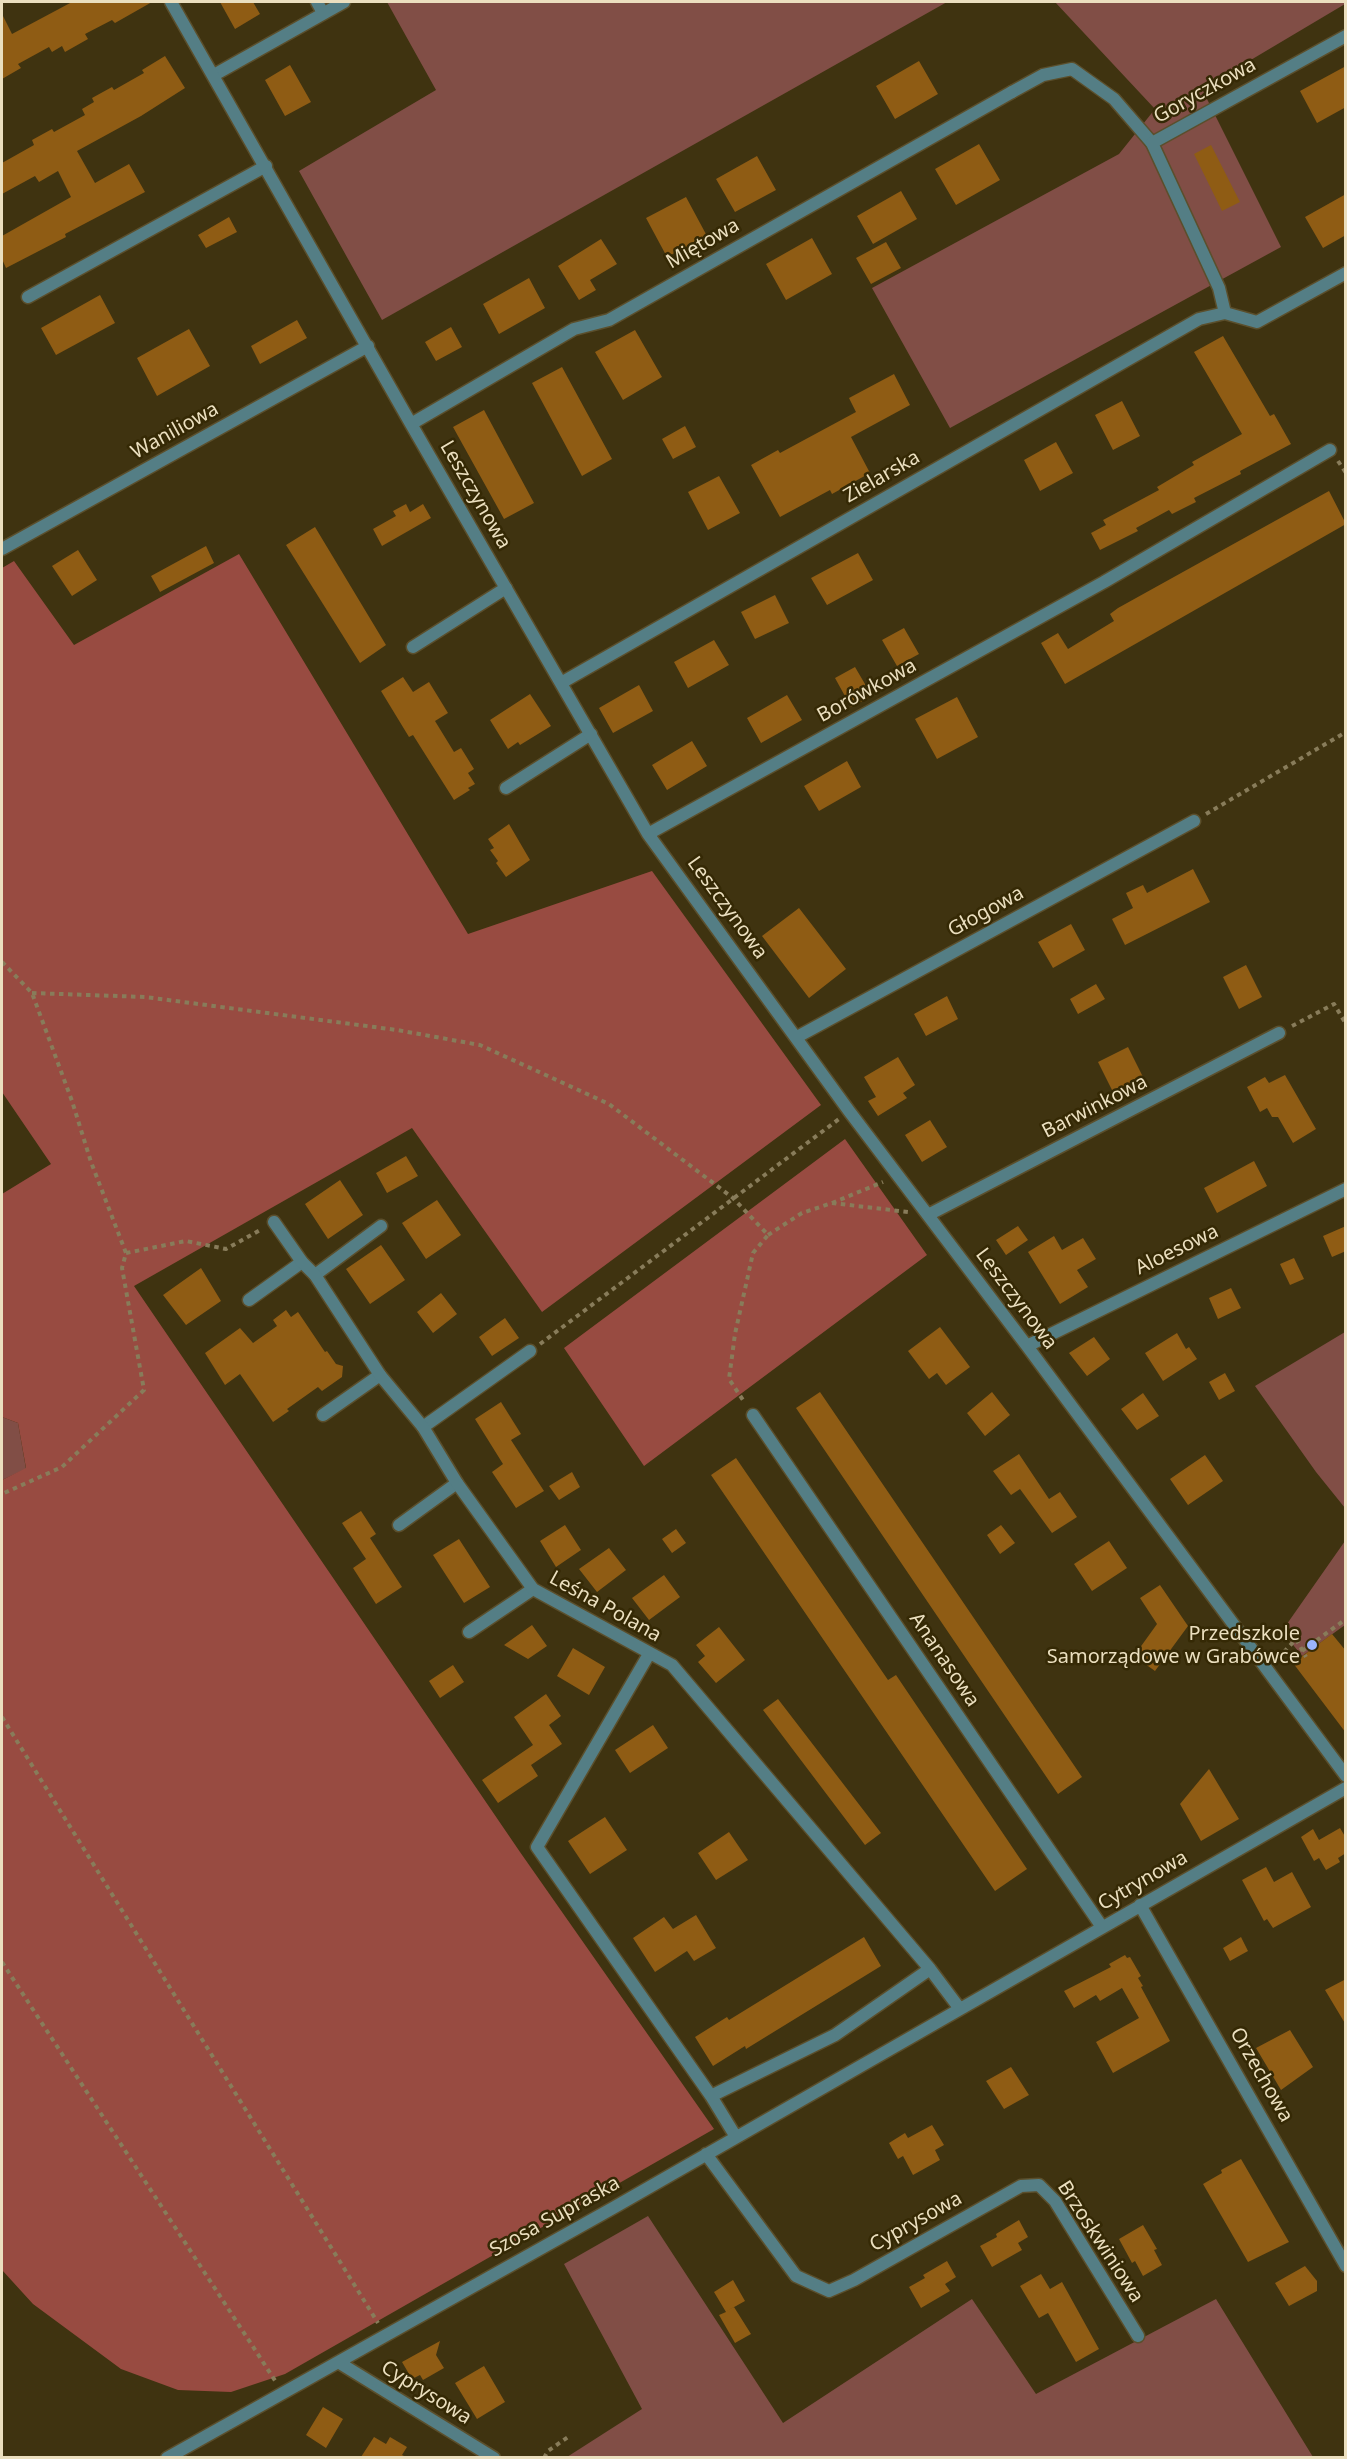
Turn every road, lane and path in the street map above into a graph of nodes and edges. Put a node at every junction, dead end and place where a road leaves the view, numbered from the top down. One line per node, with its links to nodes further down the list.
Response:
1 (171, 2): 6 (street, Leszczynowa)
2 (317, 2): 4 (street)
3 (344, 2): 4 (street)
4 (323, 13): 6 (street)
5 (1346, 36): 7 (street, Goryczkowa)
6 (214, 75): 8 (street, Leszczynowa)
7 (1152, 143): 11 (street, Goryczkowa); 13 (street, Miętowa)
8 (266, 166): 10 (street); 12 (street, Leszczynowa)
9 (1346, 273): 11 (street)
10 (28, 297)
11 (1225, 313): 18 (street, Zielarska)
12 (368, 346): 13 (street, Leszczynowa); 15 (street, Waniliowa)
13 (411, 424): 16 (street, Leszczynowa)
14 (1330, 450): 23 (street, Borówkowa)
15 (2, 549)
16 (506, 588): 17 (street); 18 (street, Leszczynowa)
17 (413, 647)
18 (561, 683): 20 (street, Leszczynowa)
19 (1346, 732): 22 (path)
20 (591, 734): 21 (street); 23 (street, Leszczynowa)
21 (506, 788)
22 (1194, 821): 28 (street, Głogowa)
23 (648, 834): 28 (street, Leszczynowa)
24 (2, 962): 25 (path)
25 (32, 993): 32 (path); 38 (path)
26 (1346, 1024): 27 (path)
27 (1279, 1033): 34 (street, Barwinkowa)
28 (797, 1037): 29 (street, Leszczynowa)
29 (849, 1111): 30 (street, Leszczynowa); 32 (path)
30 (898, 1175): 33 (path); 34 (street, Leszczynowa)
31 (1346, 1189): 42 (street, Aloesowa)
32 (733, 1198): 37 (path); 43 (path)
33 (831, 1203): 34 (path); 37 (path)
34 (928, 1215): 42 (street, Leszczynowa)
35 (274, 1222): 38 (path); 39 (street, Leśna Polana)
36 (381, 1226): 40 (street)
37 (768, 1236): 45 (path)
38 (126, 1253): 49 (path)
39 (302, 1262): 40 (street, Leśna Polana); 41 (street)
40 (315, 1275): 44 (street, Leśna Polana)
41 (249, 1300)
42 (1027, 1346): 59 (street, Leszczynowa)
43 (530, 1352): 47 (street)
44 (380, 1375): 46 (street); 47 (street, Leśna Polana)
45 (753, 1414): 62 (street, Ananasowa)
46 (323, 1415)
47 (423, 1427): 48 (street, Leśna Polana)
48 (457, 1483): 50 (street); 51 (street, Leśna Polana)
49 (2, 1494)
50 (399, 1525)
51 (533, 1589): 53 (street); 56 (street, Leśna Polana)
52 (1346, 1619): 54 (path)
53 (469, 1632)
54 (1302, 1651): 55 (path); 57 (path)
55 (1284, 1652)
56 (649, 1654): 64 (street, Leśna Polana); 66 (street)
57 (1306, 1657)
58 (2, 1717): 71 (path)
59 (1346, 1776)
60 (1346, 1788): 61 (street, Cytrynowa)
61 (1140, 1905): 62 (street, Cytrynowa); 70 (street, Orzechowa)
62 (1102, 1927): 65 (street, Cytrynowa)
63 (2, 1962): 74 (path)
64 (930, 1969): 65 (street, Leśna Polana); 66 (street)
65 (960, 2009): 67 (street, Szosa Supraska)
66 (711, 2096): 67 (street)
67 (736, 2137): 68 (street, Szosa Supraska)
68 (706, 2154): 69 (street, Cyprysowa); 71 (street, Szosa Supraska)
69 (1021, 2186): 72 (street, Brzoskwiniowa)
70 (1346, 2266)
71 (386, 2334): 73 (street, Szosa Supraska)
72 (1138, 2336)
73 (338, 2362): 74 (street, Szosa Supraska); 77 (street, Cyprysowa)
74 (283, 2393): 76 (street, Szosa Supraska)
75 (568, 2437): 78 (path)
76 (167, 2457)
77 (494, 2457)
78 (544, 2457)

